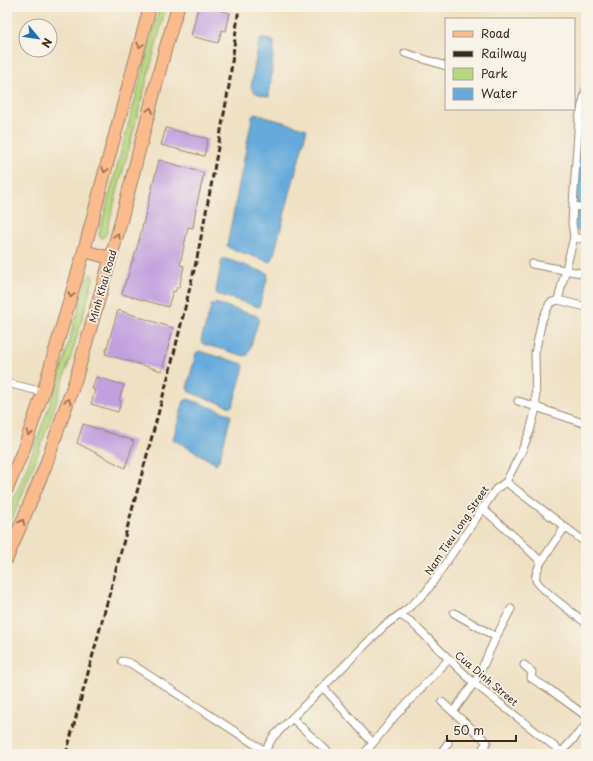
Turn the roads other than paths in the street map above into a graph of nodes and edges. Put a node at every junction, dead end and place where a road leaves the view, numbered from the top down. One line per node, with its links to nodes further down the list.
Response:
1 (150, 7): 12 (main road, one-way to 12)
2 (178, 7): 13 (main road, Minh Khai Road, one-way to 2)
3 (405, 53): 4 (street)
4 (445, 66)
5 (586, 89): 6 (street, Nam Tieu Long Street)
6 (584, 101): 7 (street, Nam Tieu Long Street)
7 (578, 108): 8 (street, Nam Tieu Long Street)
8 (574, 206): 9 (street); 10 (street, Nam Tieu Long Street)
9 (586, 209)
10 (574, 237): 11 (street); 15 (street, Nam Tieu Long Street)
11 (586, 240)
12 (84, 251): 13 (main road); 20 (main road, one-way to 20)
13 (110, 258): 29 (main road, Minh Khai Road, one-way to 13)
14 (532, 264): 15 (street)
15 (566, 270): 16 (street); 17 (street, Nam Tieu Long Street)
16 (586, 274)
17 (558, 300): 18 (street); 22 (street, Nam Tieu Long Street)
18 (586, 307)
19 (7, 383): 20 (street)
20 (43, 392): 25 (main road, one-way to 25)
21 (518, 401): 22 (street)
22 (536, 408): 23 (street); 24 (street, Nam Tieu Long Street)
23 (586, 424)
24 (506, 482): 26 (street, Nam Tieu Long Street); 27 (street)
25 (7, 489)
26 (482, 508): 30 (street); 33 (street, Nam Tieu Long Street)
27 (565, 527): 28 (street); 30 (street)
28 (586, 543)
29 (7, 558)
30 (541, 562): 34 (street)
31 (511, 609): 35 (street)
32 (454, 613): 35 (street)
33 (400, 615): 36 (street, Cua Dinh Street); 40 (street, Nam Tieu Long Street)
34 (586, 623)
35 (496, 637): 39 (street)
36 (449, 659): 39 (street, Cua Dinh Street); 46 (street)
37 (122, 660): 48 (street)
38 (524, 665): 43 (street)
39 (474, 683): 42 (street); 53 (street, Cua Dinh Street)
40 (323, 687): 44 (street, Nam Tieu Long Street); 46 (street)
41 (442, 702): 42 (street)
42 (453, 712): 52 (street)
43 (586, 716)
44 (292, 718): 48 (street, Nam Tieu Long Street); 49 (street)
45 (586, 725): 53 (street)
46 (373, 743): 50 (street)
47 (448, 743): 51 (street)
48 (264, 752)
49 (330, 754)
50 (364, 754)
51 (440, 754)
52 (490, 754)
53 (562, 754)

